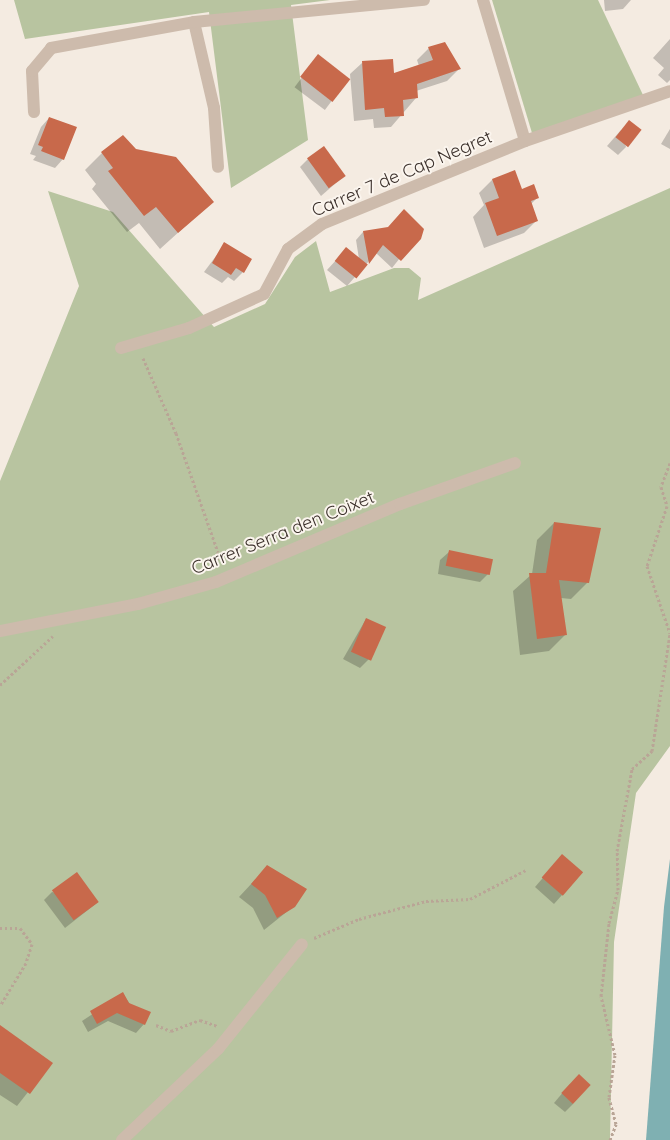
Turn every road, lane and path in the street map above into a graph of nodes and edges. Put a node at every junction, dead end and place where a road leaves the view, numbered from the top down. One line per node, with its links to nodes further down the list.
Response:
1 (424, 0): 3 (street)
2 (483, 0): 6 (street)
3 (194, 22): 5 (street); 7 (street)
4 (670, 91): 6 (street, Carrer 7 de Cap Negret)
5 (34, 112)
6 (525, 141): 8 (street, Carrer 7 de Cap Negret)
7 (218, 167)
8 (121, 348): 11 (path)
9 (515, 463): 11 (street, Carrer Serra den Coixet)
10 (670, 463): 14 (path)
11 (216, 582): 12 (street, Carrer Serra den Coixet)
12 (75, 617): 13 (street, Carrer Serra den Coixet); 15 (path)
13 (0, 631)
14 (670, 633): 23 (path)
15 (0, 684)
16 (526, 870): 18 (path)
17 (0, 928): 19 (path)
18 (302, 944): 21 (street)
19 (0, 1006)
20 (156, 1025): 21 (path)
21 (232, 1032): 22 (street)
22 (122, 1140)
23 (610, 1140)

